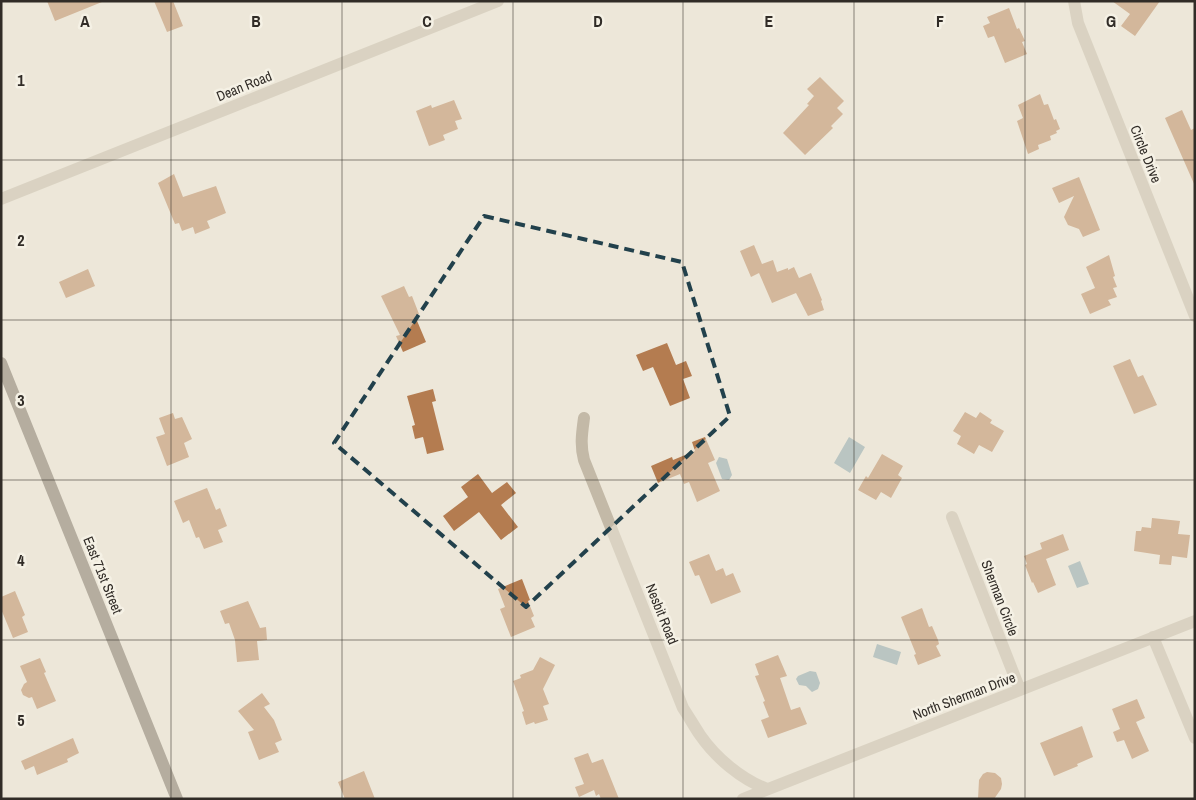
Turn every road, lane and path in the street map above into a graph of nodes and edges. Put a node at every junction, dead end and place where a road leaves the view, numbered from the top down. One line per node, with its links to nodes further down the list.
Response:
1 (498, 1): 3 (street, Dean Road)
2 (1074, 1): 4 (street, Circle Drive)
3 (1, 199)
4 (1195, 316)
5 (1, 363): 13 (main road, East 71st Street)
6 (584, 418): 12 (street, Nesbit Road)
7 (952, 517): 10 (street, Sherman Circle)
8 (1195, 621): 9 (street, North Sherman Drive)
9 (1153, 637): 10 (street, North Sherman Drive); 11 (street)
10 (1020, 690): 12 (street, North Sherman Drive)
11 (1195, 738)
12 (767, 790): 14 (street, North Sherman Drive)
13 (176, 799)
14 (743, 799)

